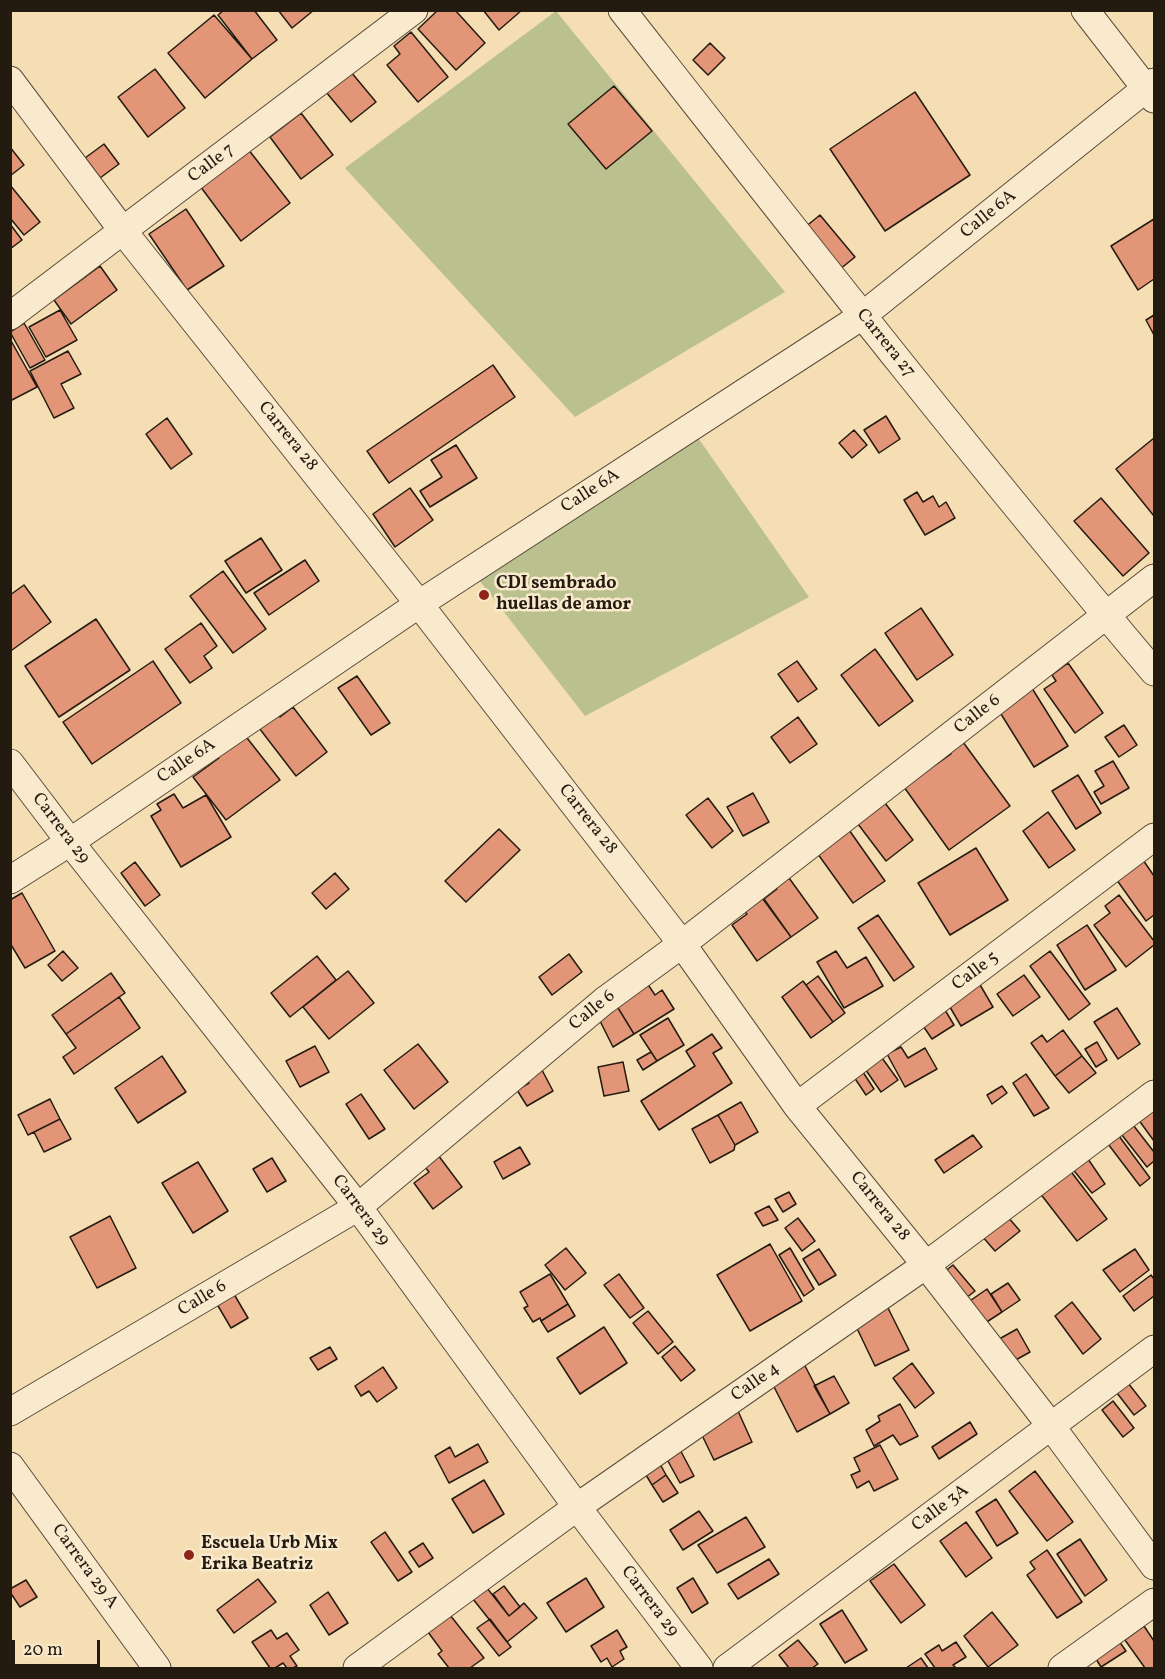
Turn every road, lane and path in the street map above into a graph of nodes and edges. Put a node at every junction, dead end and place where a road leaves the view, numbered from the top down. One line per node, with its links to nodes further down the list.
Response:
1 (414, 10): 6 (street, Calle 7)
2 (622, 10): 8 (street, Carrera 27)
3 (1085, 10): 5 (street)
4 (10, 80): 6 (street, Carrera 28)
5 (1152, 90): 8 (street, Calle 6A)
6 (123, 231): 7 (street, Calle 7); 10 (street, Carrera 28)
7 (10, 316)
8 (862, 316): 10 (street, Calle 6A); 11 (street, Carrera 27)
9 (1155, 578): 11 (street, Calle 6)
10 (419, 604): 15 (street, Calle 6A); 17 (street, Carrera 28)
11 (1106, 615): 12 (street, Carrera 27); 17 (street, Calle 6)
12 (1155, 672)
13 (10, 763): 15 (street, Carrera 29)
14 (1155, 837): 19 (street, Calle 5)
15 (70, 842): 16 (street, Calle 6A); 20 (street, Carrera 29)
16 (10, 880)
17 (682, 944): 19 (street, Carrera 28); 20 (street, Calle 6)
18 (1155, 1094): 21 (street, Calle 4)
19 (797, 1106): 21 (street, Carrera 28)
20 (358, 1207): 23 (street, Calle 6); 26 (street, Carrera 29)
21 (926, 1265): 24 (street, Carrera 28); 26 (street, Calle 4)
22 (1155, 1349): 24 (street, Calle 3A)
23 (10, 1412)
24 (1051, 1426): 27 (street, Carrera 28); 32 (street, Calle 3A)
25 (10, 1466): 29 (street, Carrera 29 A)
26 (577, 1507): 30 (street, Calle 4); 31 (street, Carrera 29)
27 (1155, 1566)
28 (1155, 1602): 33 (street)
29 (158, 1668)
30 (357, 1668)
31 (699, 1668)
32 (727, 1668)
33 (1062, 1668)

